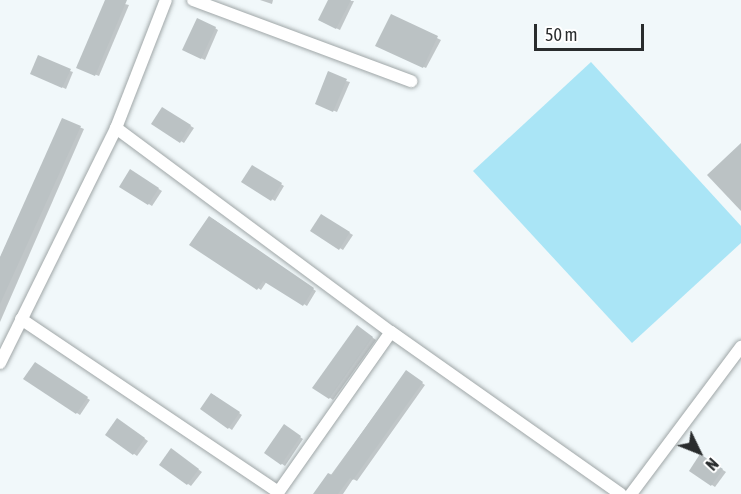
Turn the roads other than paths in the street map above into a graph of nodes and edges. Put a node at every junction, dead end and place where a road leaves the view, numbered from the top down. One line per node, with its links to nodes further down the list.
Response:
1 (166, 0): 4 (street)
2 (193, 0): 3 (street)
3 (411, 81)
4 (116, 128): 5 (street); 6 (street)
5 (21, 319): 8 (street); 9 (street)
6 (391, 332): 9 (street); 10 (street)
7 (741, 347): 11 (street)
8 (0, 363)
9 (278, 493)
10 (621, 494)
11 (631, 494)

